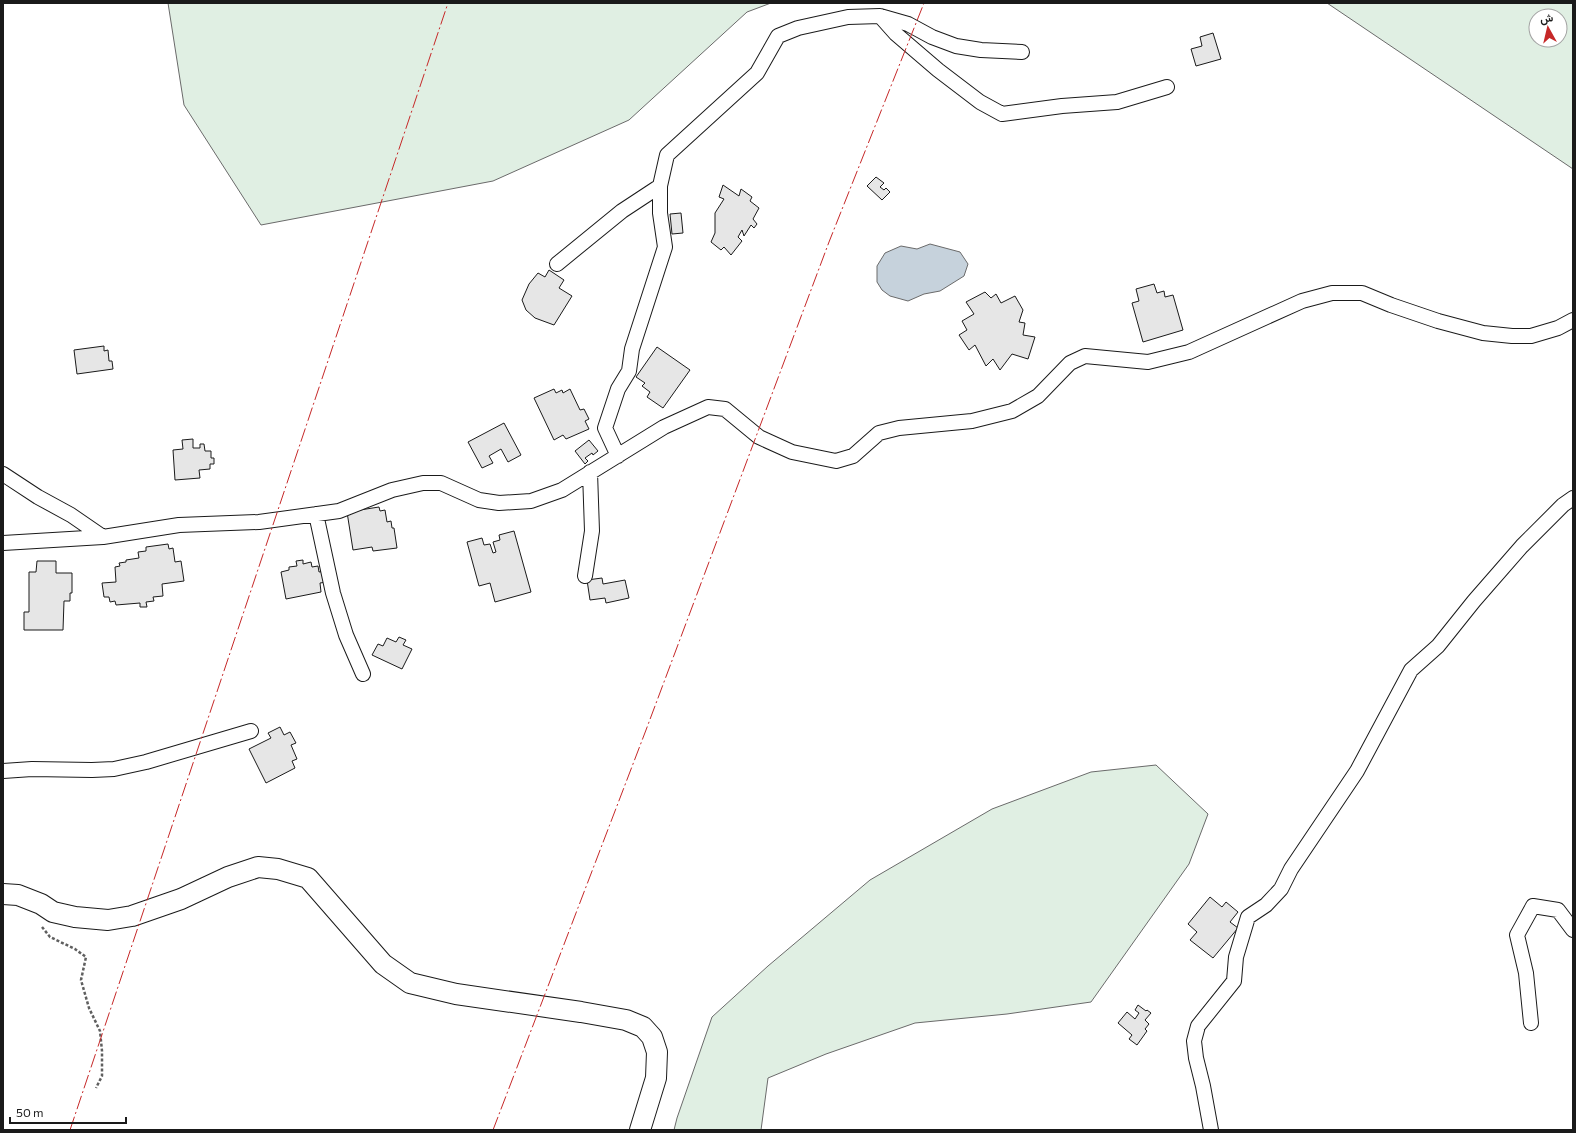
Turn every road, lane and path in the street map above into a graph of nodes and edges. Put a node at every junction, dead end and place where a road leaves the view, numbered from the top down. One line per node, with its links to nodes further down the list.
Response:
1 (880, 16): 2 (street); 3 (street); 4 (street)
2 (1022, 52)
3 (1166, 87)
4 (660, 186): 5 (street); 7 (street)
5 (557, 264)
6 (1573, 320): 7 (street)
7 (618, 456): 8 (street)
8 (590, 472): 11 (street); 14 (street)
9 (3, 474): 12 (street)
10 (1573, 498): 24 (street)
11 (316, 514): 12 (street); 15 (street)
12 (103, 536): 13 (street)
13 (3, 543)
14 (585, 576)
15 (363, 674)
16 (251, 731): 17 (street)
17 (3, 771)
18 (3, 894): 23 (main road)
19 (41, 926): 22 (path)
20 (1573, 930): 21 (street)
21 (1532, 1023)
22 (96, 1088)
23 (640, 1130)
24 (1210, 1130)

